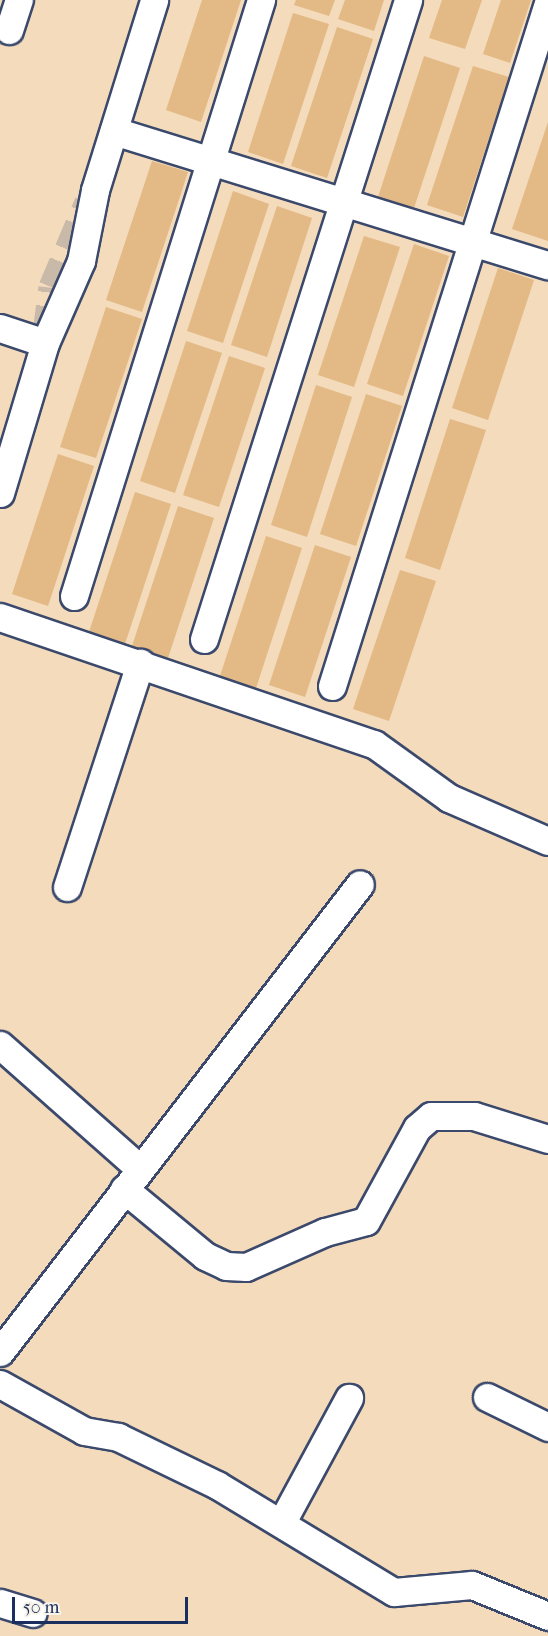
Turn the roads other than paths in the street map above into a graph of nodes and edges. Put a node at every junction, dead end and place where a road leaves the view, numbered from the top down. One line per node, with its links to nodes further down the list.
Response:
1 (19, 0): 6 (street)
2 (154, 0): 7 (street)
3 (261, 0): 8 (street)
4 (408, 0): 9 (street)
5 (548, 3): 10 (street)
6 (9, 30)
7 (114, 131): 8 (street); 13 (street)
8 (209, 160): 9 (street); 15 (street)
9 (342, 202): 10 (street); 17 (street)
10 (474, 242): 11 (street); 19 (street)
11 (548, 265)
12 (0, 328): 13 (street)
13 (45, 343): 14 (street)
14 (0, 493)
15 (74, 596)
16 (0, 617): 18 (street)
17 (204, 639)
18 (140, 663): 20 (street); 22 (street)
19 (332, 686)
20 (548, 842)
21 (360, 884): 25 (street)
22 (67, 887)
23 (0, 1045): 25 (street)
24 (548, 1139): 25 (street)
25 (132, 1178): 26 (street)
26 (0, 1352)
27 (0, 1384): 31 (street)
28 (487, 1397): 30 (street)
29 (349, 1398): 31 (street)
30 (548, 1427)
31 (283, 1521): 34 (street)
32 (0, 1603): 33 (street)
33 (33, 1613)
34 (548, 1616)

